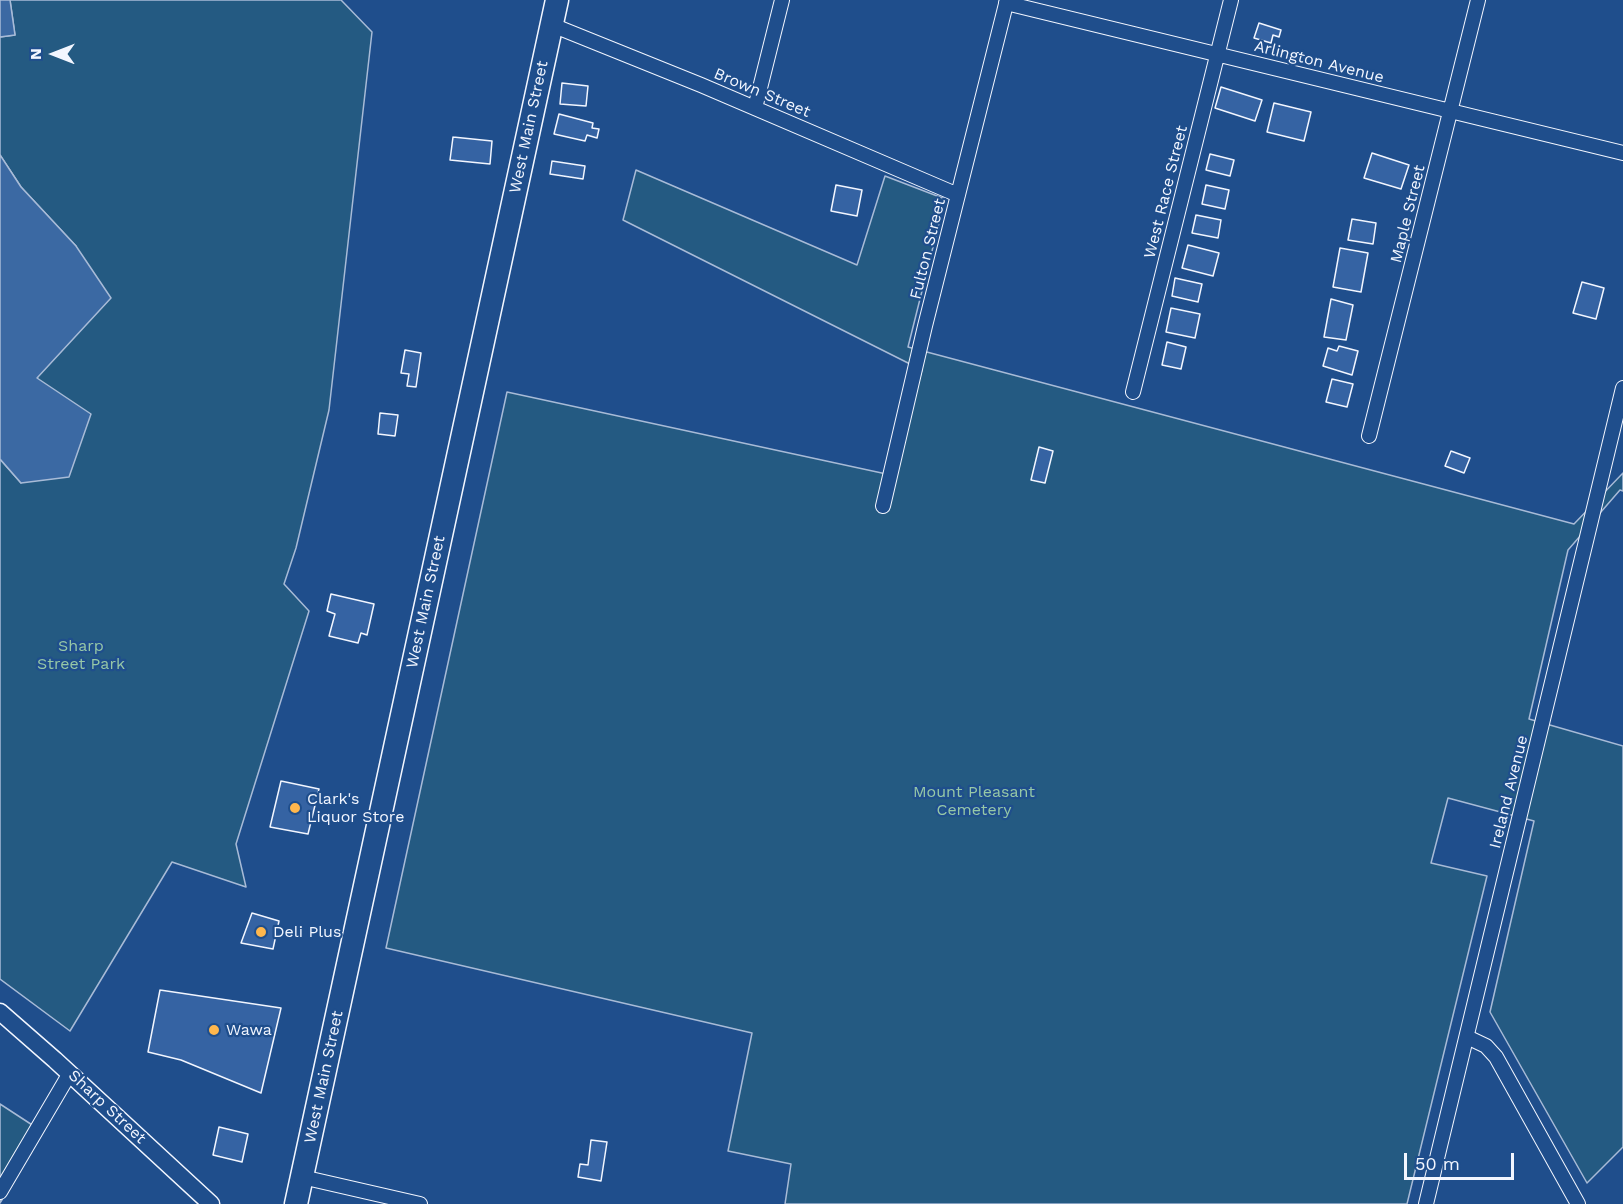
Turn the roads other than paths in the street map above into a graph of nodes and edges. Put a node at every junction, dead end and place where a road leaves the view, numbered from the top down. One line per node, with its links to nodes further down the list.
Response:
1 (557, 0): 6 (highway, West Main Street)
2 (782, 0): 8 (street)
3 (1231, 0): 7 (street, West Race Street)
4 (1478, 0): 9 (street, Maple Street)
5 (1007, 2): 7 (street, Arlington Avenue); 11 (street, Fulton Street)
6 (552, 25): 8 (street, Brown Street); 19 (highway, West Main Street)
7 (1218, 55): 9 (street, Arlington Avenue); 13 (street, West Race Street)
8 (755, 108): 11 (street, Brown Street)
9 (1451, 111): 10 (street, Arlington Avenue); 14 (street, Maple Street)
10 (1623, 153)
11 (958, 195): 15 (street, Fulton Street)
12 (1623, 388): 17 (street, Ireland Avenue)
13 (1133, 392)
14 (1369, 436)
15 (883, 506)
16 (0, 1012): 18 (street, Sharp Street)
17 (1467, 1037): 24 (street, Ireland Avenue); 25 (street)
18 (70, 1073): 20 (street); 21 (street, Sharp Street)
19 (302, 1177): 22 (highway, West Main Street); 23 (street)
20 (0, 1192)
21 (211, 1204)
22 (296, 1204)
23 (420, 1204)
24 (1426, 1204)
25 (1578, 1204)

